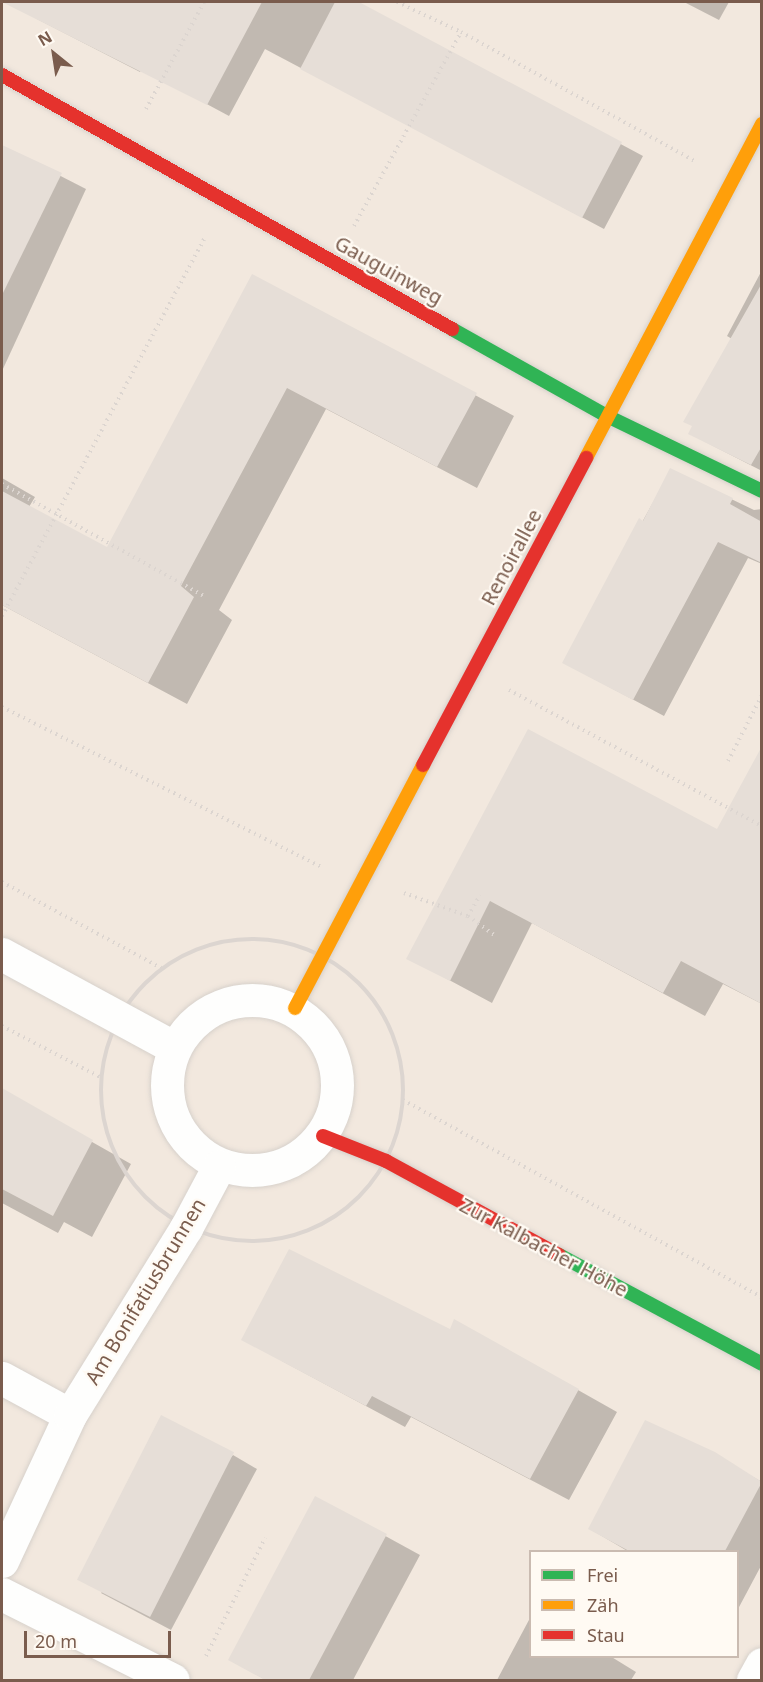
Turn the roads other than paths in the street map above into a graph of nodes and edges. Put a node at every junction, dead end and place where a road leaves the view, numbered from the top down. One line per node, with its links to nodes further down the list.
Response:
1 (2, 75): 3 (street, Gauguinweg)
2 (762, 124): 3 (street, Renoirallee)
3 (607, 416): 4 (street, Gauguinweg); 6 (street, Renoirallee)
4 (762, 491)
5 (2, 954): 7 (street)
6 (295, 1008): 7 (street); 8 (street)
7 (173, 1047): 9 (street)
8 (323, 1136): 9 (street); 10 (street, Zur Kalbacher Höhe)
9 (219, 1166): 12 (street, Am Bonifatiusbrunnen)
10 (762, 1364)
11 (2, 1378): 12 (street)
12 (70, 1415): 13 (street, Am Bonifatiusbrunnen)
13 (2, 1561)
14 (2, 1594): 16 (street)
15 (762, 1664): 17 (street)
16 (173, 1680)
17 (753, 1680)

